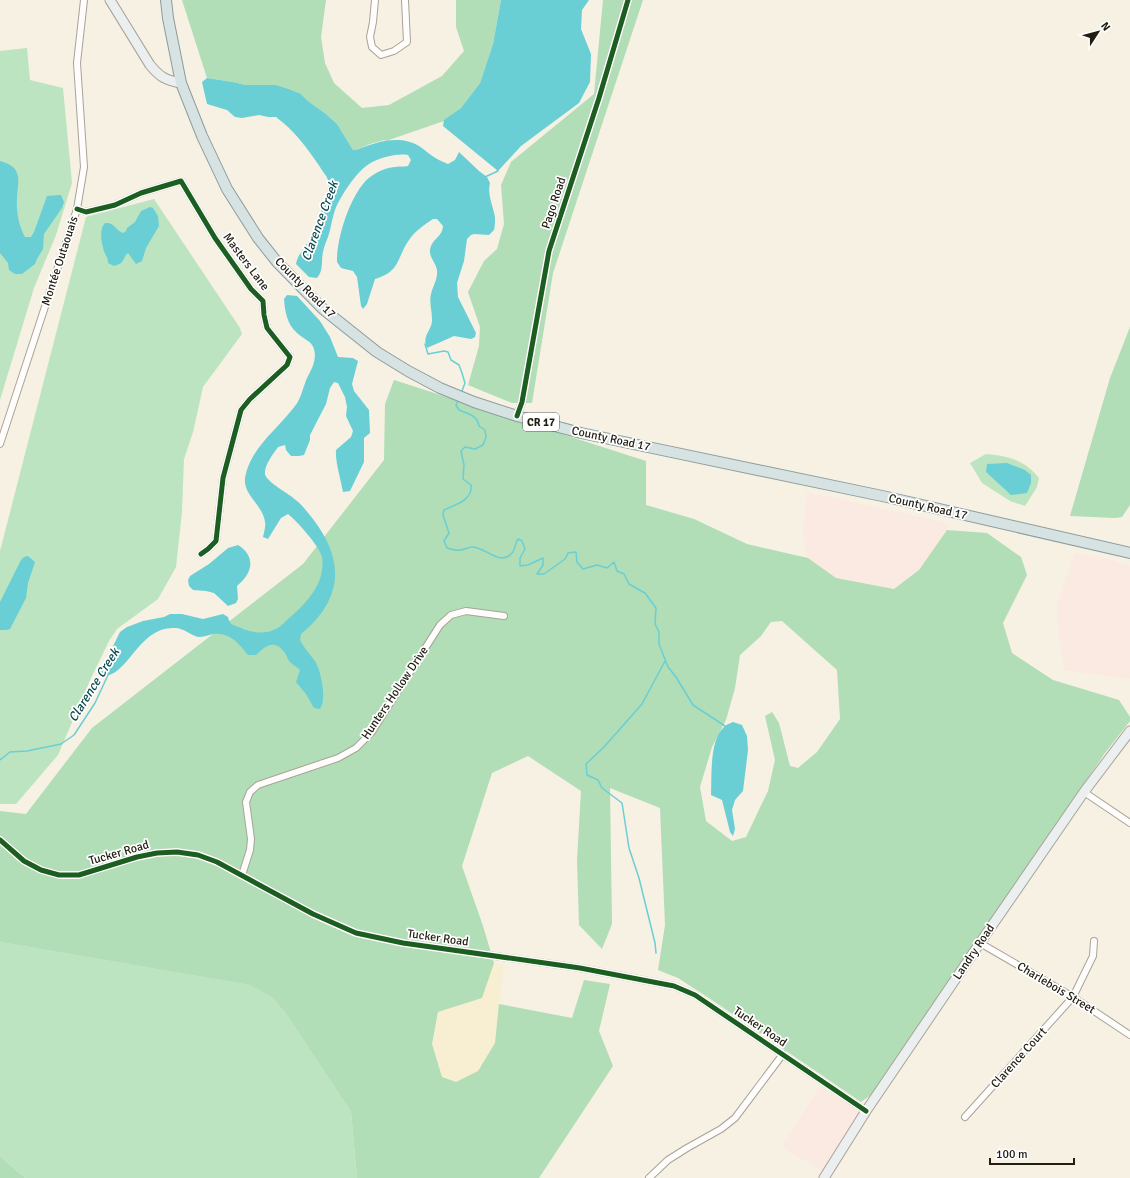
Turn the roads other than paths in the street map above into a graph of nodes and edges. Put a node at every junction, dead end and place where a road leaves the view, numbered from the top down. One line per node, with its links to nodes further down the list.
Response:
1 (84, 0): 8 (street, Montée Outaouais)
2 (110, 0): 7 (main road)
3 (166, 0): 7 (main road, County Road 17 / CR 17)
4 (375, 0): 5 (street)
5 (405, 0)
6 (628, 0): 9 (street, Pago Road)
7 (181, 83): 9 (main road, County Road 17 / CR 17)
8 (77, 209): 10 (street, Montée Outaouais); 12 (street, Masters Lane)
9 (517, 416): 11 (main road, County Road 17 / CR 17)
10 (0, 444)
11 (1130, 553)
12 (201, 554)
13 (504, 616): 18 (street, Hunters Hollow Drive)
14 (1130, 731): 15 (main road, Landry Road)
15 (1084, 792): 16 (street); 20 (main road, Landry Road)
16 (1130, 823)
17 (0, 840): 18 (street, Tucker Road)
18 (242, 875): 23 (street, Tucker Road)
19 (1094, 941): 21 (street, Clarence Court)
20 (980, 943): 21 (street, Charlebois Street); 24 (main road, Landry Road)
21 (1073, 997): 22 (street, Charlebois Street); 25 (street, Clarence Court)
22 (1130, 1035)
23 (783, 1054): 24 (street, Tucker Road); 26 (street)
24 (866, 1111): 27 (main road, Landry Road)
25 (964, 1117)
26 (649, 1178)
27 (824, 1178)

